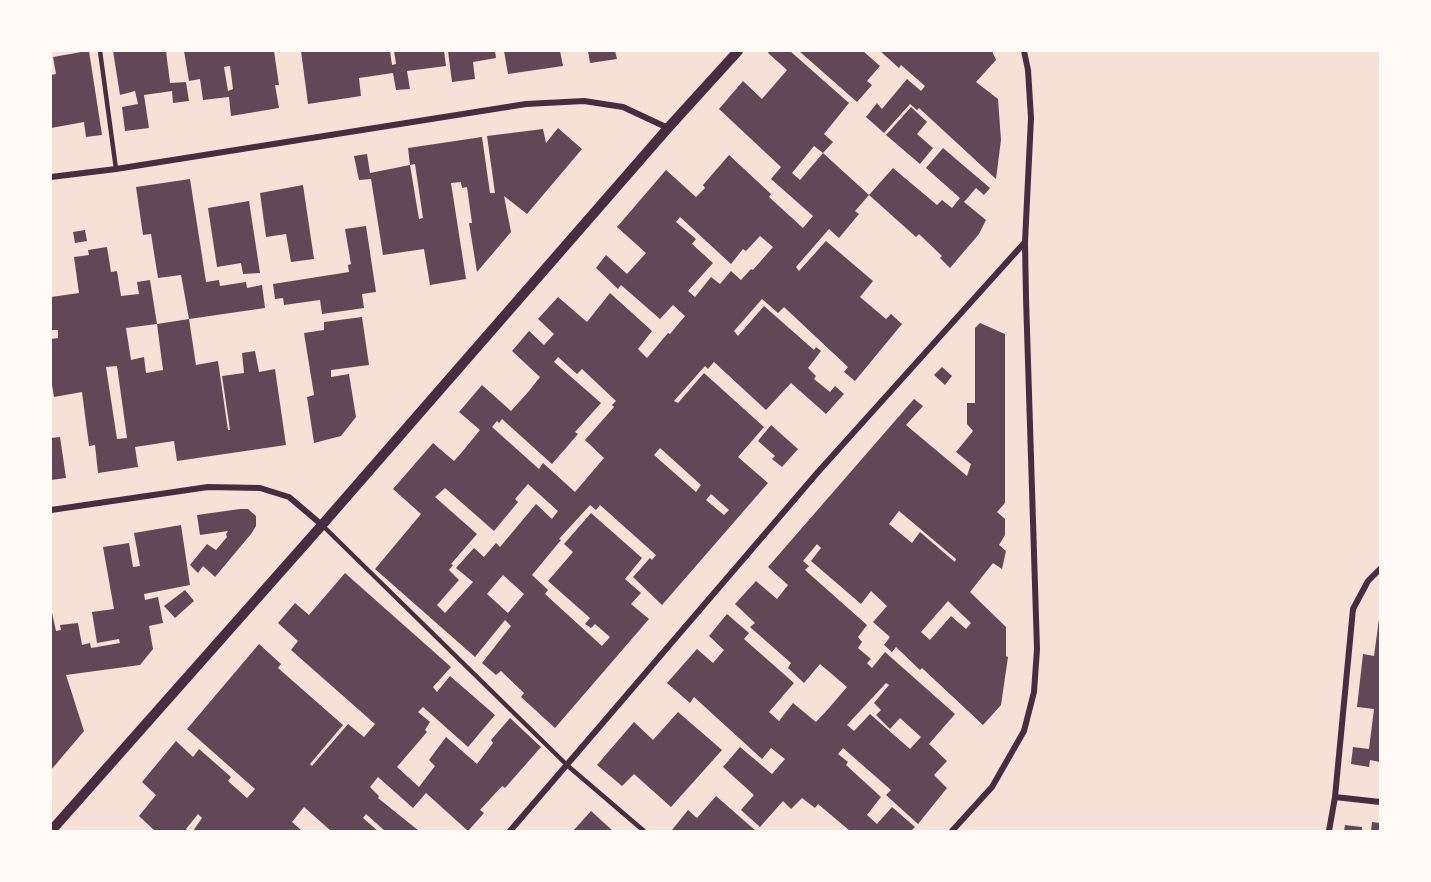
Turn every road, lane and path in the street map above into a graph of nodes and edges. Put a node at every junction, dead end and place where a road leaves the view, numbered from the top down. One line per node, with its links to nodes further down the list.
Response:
1 (100, 51): 5 (lane)
2 (738, 51): 4 (street)
3 (1024, 51): 7 (street)
4 (668, 128): 5 (street); 9 (street)
5 (117, 169): 6 (street)
6 (51, 177)
7 (1025, 242): 11 (street); 17 (street)
8 (51, 510): 9 (street)
9 (322, 525): 11 (lane); 14 (street)
10 (1380, 569): 12 (street)
11 (567, 766): 15 (street); 16 (lane)
12 (1335, 797): 13 (street); 18 (street)
13 (1380, 802)
14 (51, 831)
15 (510, 831)
16 (644, 831)
17 (952, 831)
18 (1329, 831)

